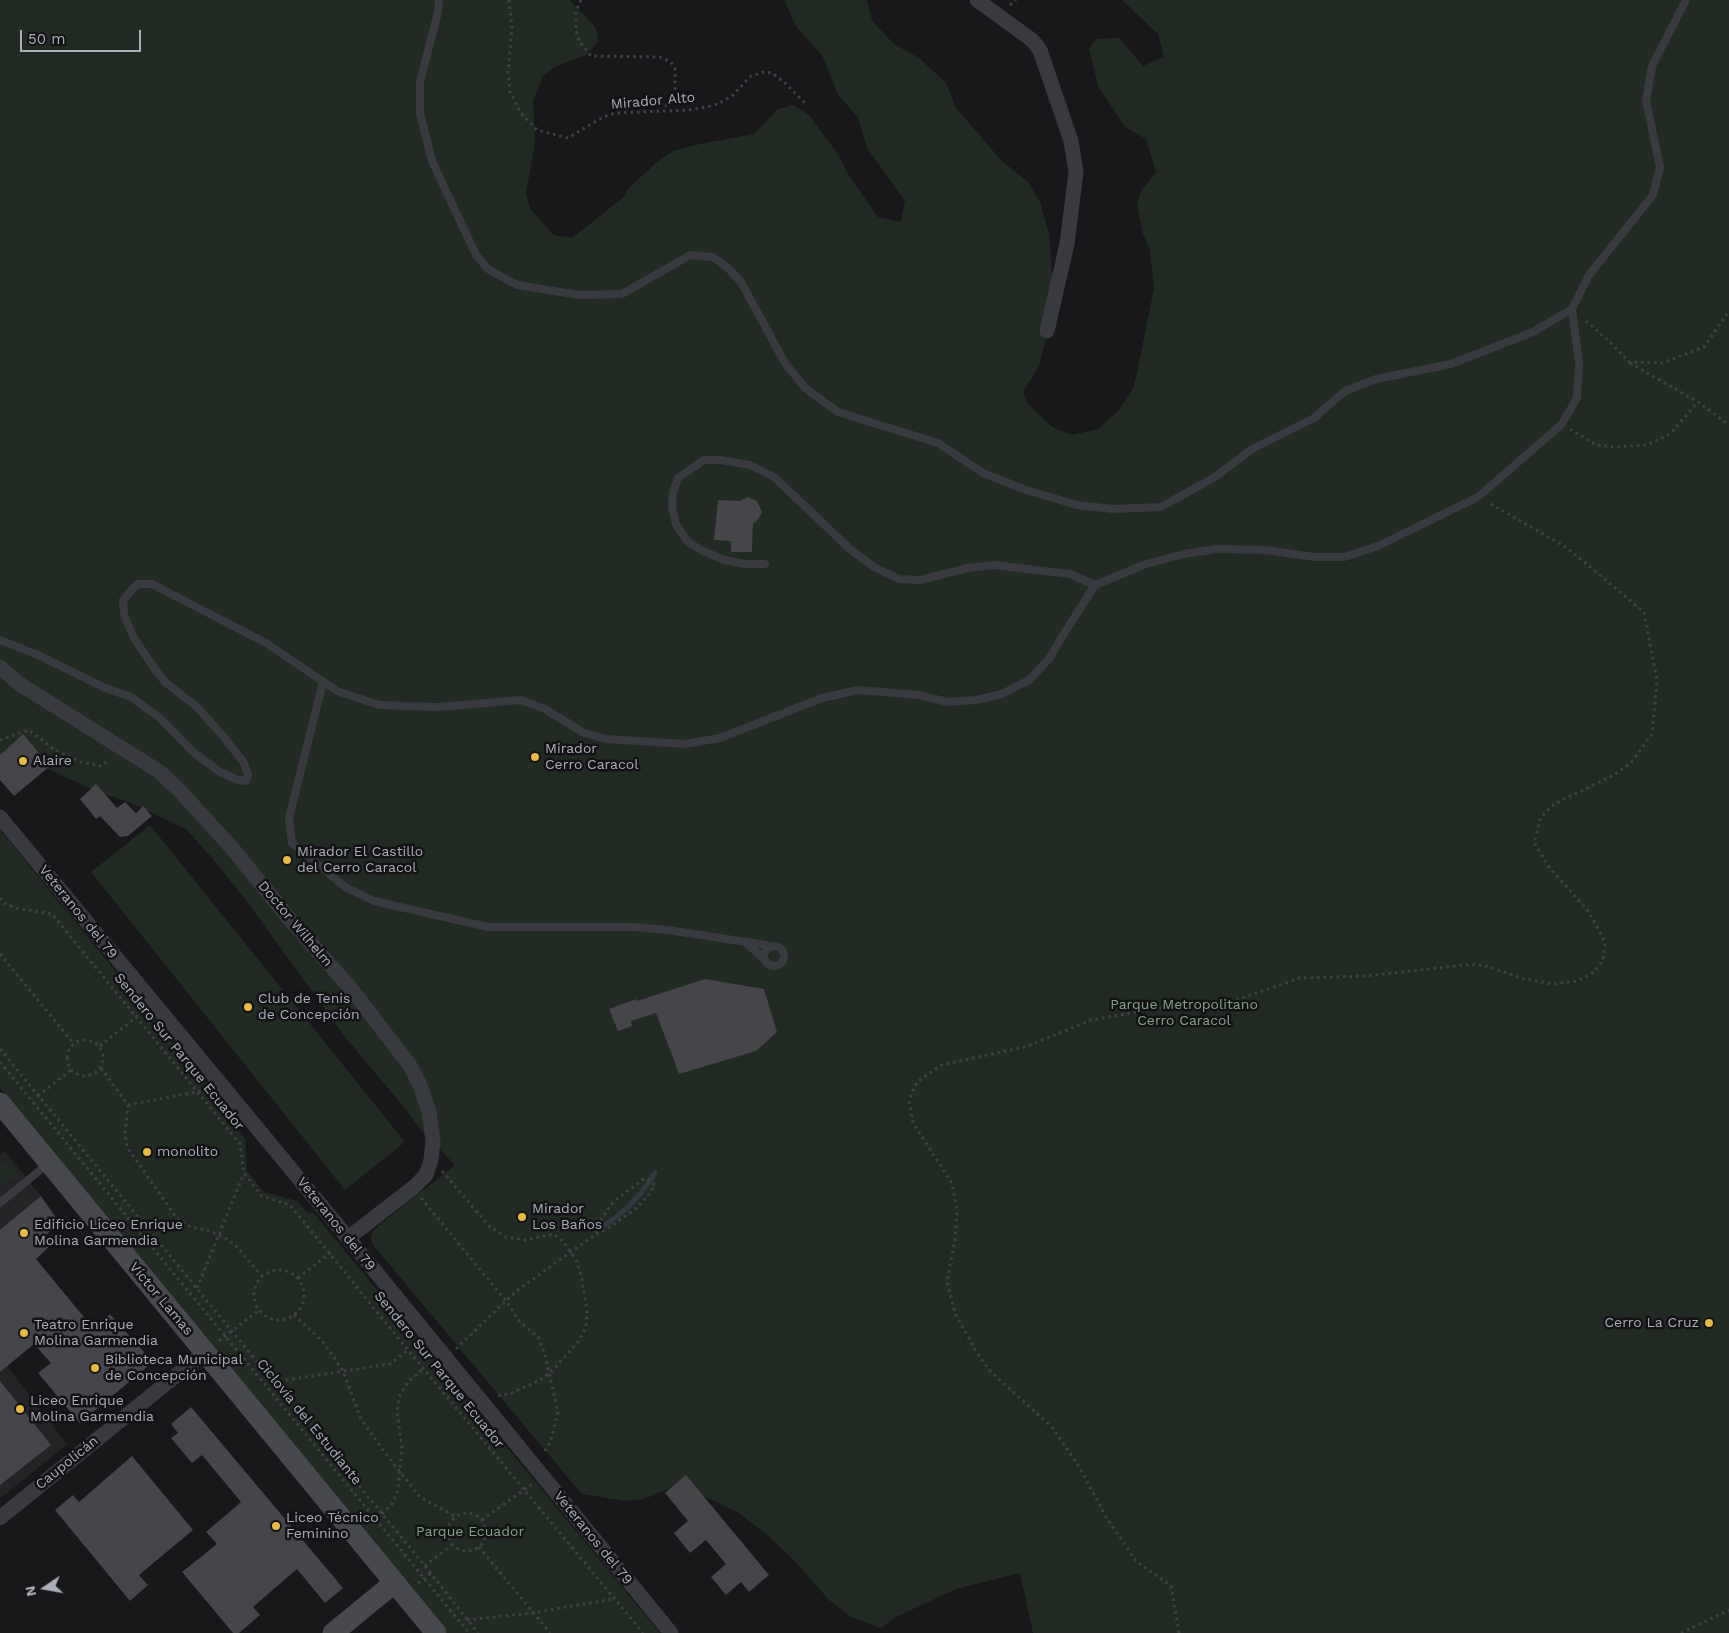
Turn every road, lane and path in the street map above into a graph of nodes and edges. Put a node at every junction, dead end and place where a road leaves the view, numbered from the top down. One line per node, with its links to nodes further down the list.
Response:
1 (439, 0): 8 (lane)
2 (509, 0): 7 (path, Mirador Alto)
3 (580, 0): 7 (path)
4 (977, 0): 10 (street)
5 (1686, 0): 8 (lane)
6 (805, 103): 7 (path, Mirador Alto)
7 (663, 110)
8 (1572, 309): 11 (path); 13 (lane)
9 (1729, 311): 11 (path)
10 (1047, 331)
11 (1629, 362): 12 (path)
12 (1698, 402): 13 (path); 14 (path)
13 (1562, 424): 15 (lane)
14 (1729, 425)
15 (1478, 497): 17 (lane); 90 (path)
16 (765, 564): 17 (lane)
17 (1095, 586): 20 (lane)
18 (0, 640): 20 (lane)
19 (0, 666): 22 (street, Doctor Wilhelm)
20 (323, 682): 25 (lane)
21 (0, 740): 22 (path)
22 (124, 749): 42 (street, Doctor Wilhelm)
23 (0, 817): 29 (street, Veteranos del 79)
24 (0, 898): 30 (path, Sendero Sur Parque Ecuador)
25 (744, 941): 26 (lane); 28 (lane)
26 (772, 946): 28 (lane); 28 (lane)
27 (0, 954): 31 (path)
28 (764, 959)
29 (152, 1002): 30 (path); 37 (street, Veteranos del 79)
30 (136, 1017): 32 (path); 38 (path, Sendero Sur Parque Ecuador)
31 (74, 1044): 32 (path); 36 (path)
32 (100, 1046): 35 (path)
33 (0, 1049): 39 (path)
34 (0, 1062): 85 (path, Ciclovía del Estudiante)
35 (101, 1068): 36 (path); 40 (path)
36 (71, 1070): 39 (path)
37 (221, 1086): 38 (path); 49 (street, Veteranos del 79)
38 (198, 1092): 40 (path); 44 (path, Sendero Sur Parque Ecuador)
39 (38, 1096): 54 (path)
40 (128, 1105): 47 (path)
41 (3, 1114): 43 (main road, Víctor Lamas)
42 (431, 1160): 45 (street, Doctor Wilhelm); 51 (path)
43 (49, 1163): 46 (lane); 60 (main road, Víctor Lamas)
44 (244, 1173): 47 (path); 50 (path, Sendero Sur Parque Ecuador)
45 (414, 1187): 49 (street, Doctor Wilhelm); 55 (path)
46 (0, 1202)
47 (218, 1234): 52 (path); 54 (path)
48 (596, 1234): 48 (path); 51 (path)
49 (348, 1238): 61 (street, Veteranos del 79)
50 (330, 1253): 53 (path); 59 (path, Sendero Sur Parque Ecuador)
51 (571, 1253): 55 (path); 64 (path)
52 (262, 1276): 53 (path); 56 (path)
53 (298, 1278): 57 (path)
54 (196, 1288): 58 (path)
55 (506, 1301): 61 (path); 64 (path)
56 (259, 1310): 57 (path); 58 (path)
57 (294, 1315): 63 (path)
58 (232, 1332): 60 (path); 65 (path)
59 (408, 1350): 62 (path, Sendero Sur Parque Ecuador); 63 (path)
60 (205, 1352): 73 (street, Caupolicán); 78 (main road, Víctor Lamas)
61 (446, 1359): 66 (street, Veteranos del 79)
62 (423, 1369): 68 (path); 70 (path, Sendero Sur Parque Ecuador)
63 (343, 1371): 65 (path); 68 (path)
64 (548, 1374): 66 (path); 67 (path)
65 (273, 1382): 71 (path)
66 (479, 1399): 67 (street, Veteranos del 79)
67 (532, 1464): 69 (street, Veteranos del 79)
68 (400, 1470): 71 (path); 72 (path)
69 (543, 1477): 70 (path); 89 (street, Veteranos del 79)
70 (522, 1489): 74 (path); 79 (path, Sendero Sur Parque Ecuador)
71 (382, 1514): 77 (path)
72 (456, 1517): 74 (path); 75 (path)
73 (0, 1518)
74 (482, 1520): 76 (path)
75 (452, 1544): 76 (path); 77 (path)
76 (479, 1548): 81 (path)
77 (425, 1566): 82 (path)
78 (394, 1583): 83 (main road); 84 (main road, Víctor Lamas)
79 (614, 1598): 81 (path); 88 (path, Sendero Sur Parque Ecuador)
80 (1729, 1610): 91 (path)
81 (532, 1613): 82 (path); 87 (path)
82 (467, 1620): 86 (path)
83 (334, 1633)
84 (436, 1633)
85 (469, 1633)
86 (478, 1633)
87 (550, 1633)
88 (642, 1633)
89 (671, 1633)
90 (1179, 1633)
91 (1681, 1633)

